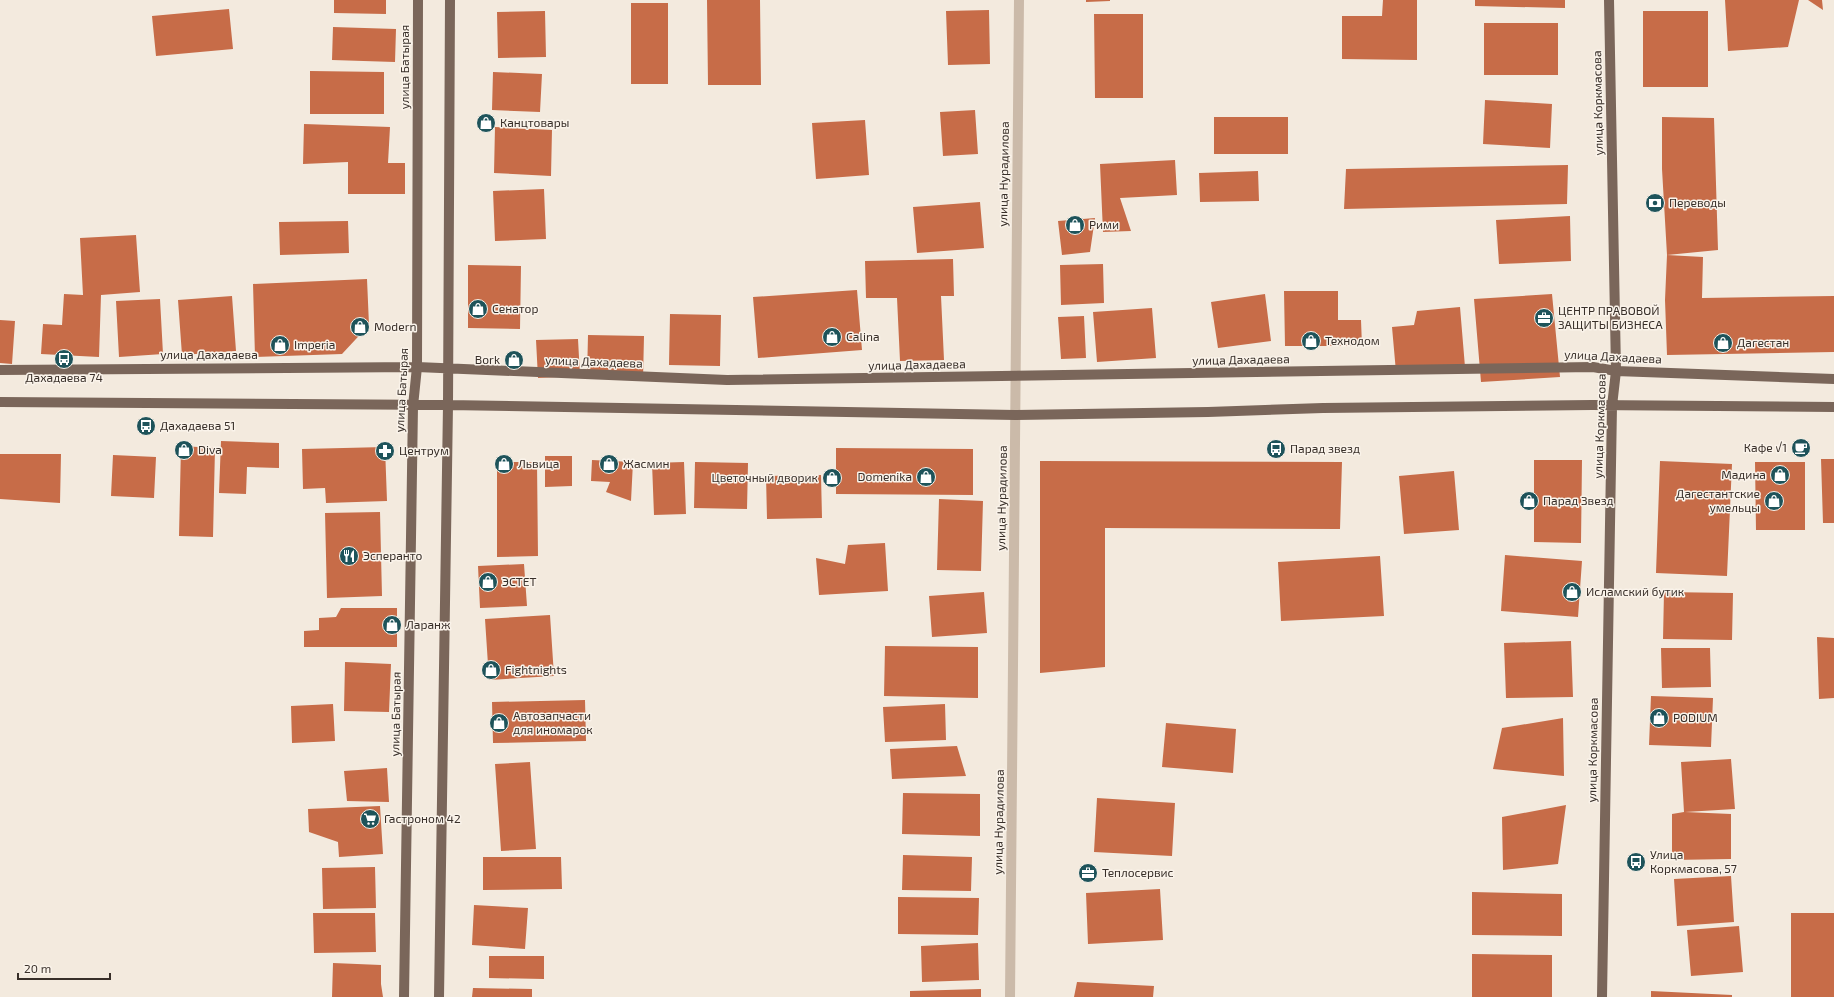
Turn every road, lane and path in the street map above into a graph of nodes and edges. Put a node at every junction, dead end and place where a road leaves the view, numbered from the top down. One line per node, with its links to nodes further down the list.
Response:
1 (418, 0): 5 (main road, улица Батырая)
2 (450, 0): 11 (main road)
3 (1019, 0): 8 (street, улица Нурадилова)
4 (1609, 0): 7 (main road, улица Коркмасова)
5 (417, 367): 6 (main road, улица Дахадаева); 8 (main road, улица Дахадаева); 12 (main road, улица Батырая)
6 (0, 370)
7 (1616, 371): 8 (main road, улица Дахадаева); 9 (main road, улица Дахадаева); 13 (main road, улица Коркмасова)
8 (1015, 377): 15 (street, улица Нурадилова)
9 (1834, 379)
10 (0, 402): 12 (main road)
11 (448, 405): 12 (main road); 15 (main road); 17 (main road)
12 (413, 406): 16 (main road, улица Батырая)
13 (1612, 406): 14 (main road); 15 (main road); 19 (main road, улица Коркмасова)
14 (1834, 407)
15 (1016, 415): 18 (street, улица Нурадилова)
16 (404, 997)
17 (439, 997)
18 (1010, 997)
19 (1602, 997)

